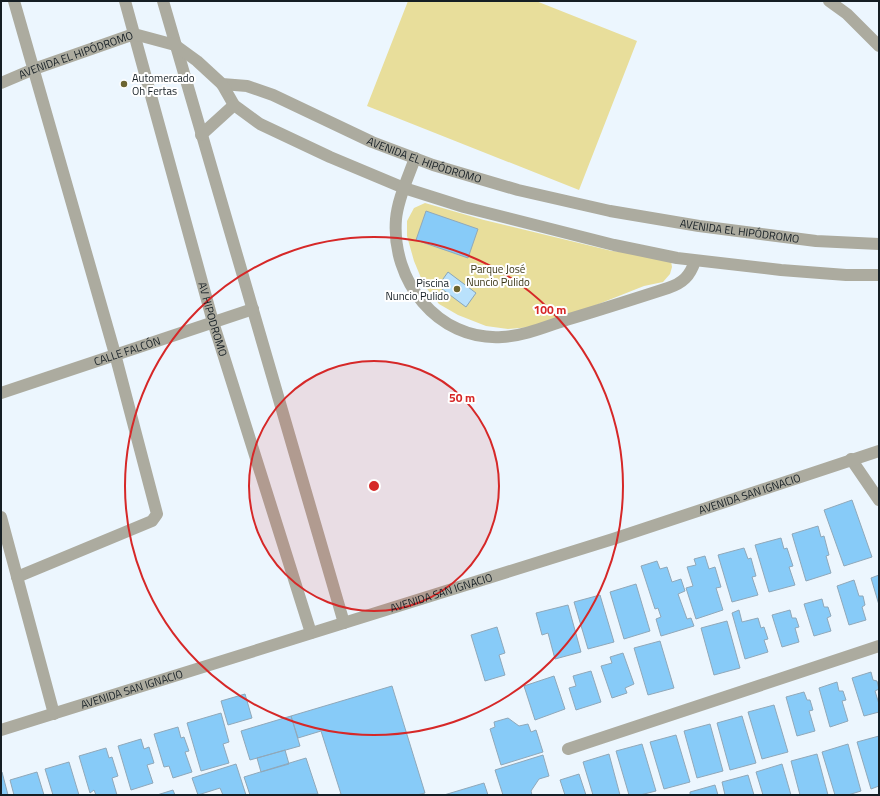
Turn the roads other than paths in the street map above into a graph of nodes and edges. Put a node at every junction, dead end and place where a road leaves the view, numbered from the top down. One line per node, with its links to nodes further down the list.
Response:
1 (14, 1): 8 (street)
2 (125, 1): 5 (street, AV HIPODROMO)
3 (162, 1): 6 (street)
4 (829, 1): 7 (street)
5 (134, 34): 6 (street, AVENIDA EL HIPÓDROMO); 8 (street, AVENIDA EL HIPÓDROMO); 19 (street, AV HIPODROMO)
6 (175, 45): 10 (street, AVENIDA EL HIPÓDROMO); 12 (street)
7 (879, 46)
8 (34, 69): 9 (street, AVENIDA EL HIPÓDROMO); 20 (street)
9 (1, 83)
10 (222, 84): 11 (street); 13 (street, AVENIDA EL HIPÓDROMO)
11 (234, 105): 12 (street); 14 (street)
12 (201, 135): 18 (street)
13 (415, 158): 14 (street); 15 (street, AVENIDA EL HIPÓDROMO)
14 (404, 188): 16 (street); 16 (street)
15 (879, 244)
16 (695, 261): 17 (street)
17 (879, 275)
18 (253, 309): 19 (street, CALLE FALCÓN); 27 (street)
19 (213, 322): 20 (street, CALLE FALCÓN); 28 (street, AV HIPODROMO)
20 (115, 354): 21 (street, CALLE FALCÓN); 26 (street)
21 (1, 393)
22 (879, 451): 23 (street, AVENIDA SAN IGNACIO)
23 (851, 459): 24 (street); 27 (street, AVENIDA SAN IGNACIO)
24 (879, 500)
25 (1, 517): 26 (street)
26 (17, 577): 30 (street)
27 (344, 623): 28 (street, AVENIDA SAN IGNACIO)
28 (311, 633): 30 (street, AVENIDA SAN IGNACIO)
29 (879, 646): 32 (street)
30 (54, 714): 31 (street, AVENIDA SAN IGNACIO)
31 (1, 730)
32 (568, 749)

